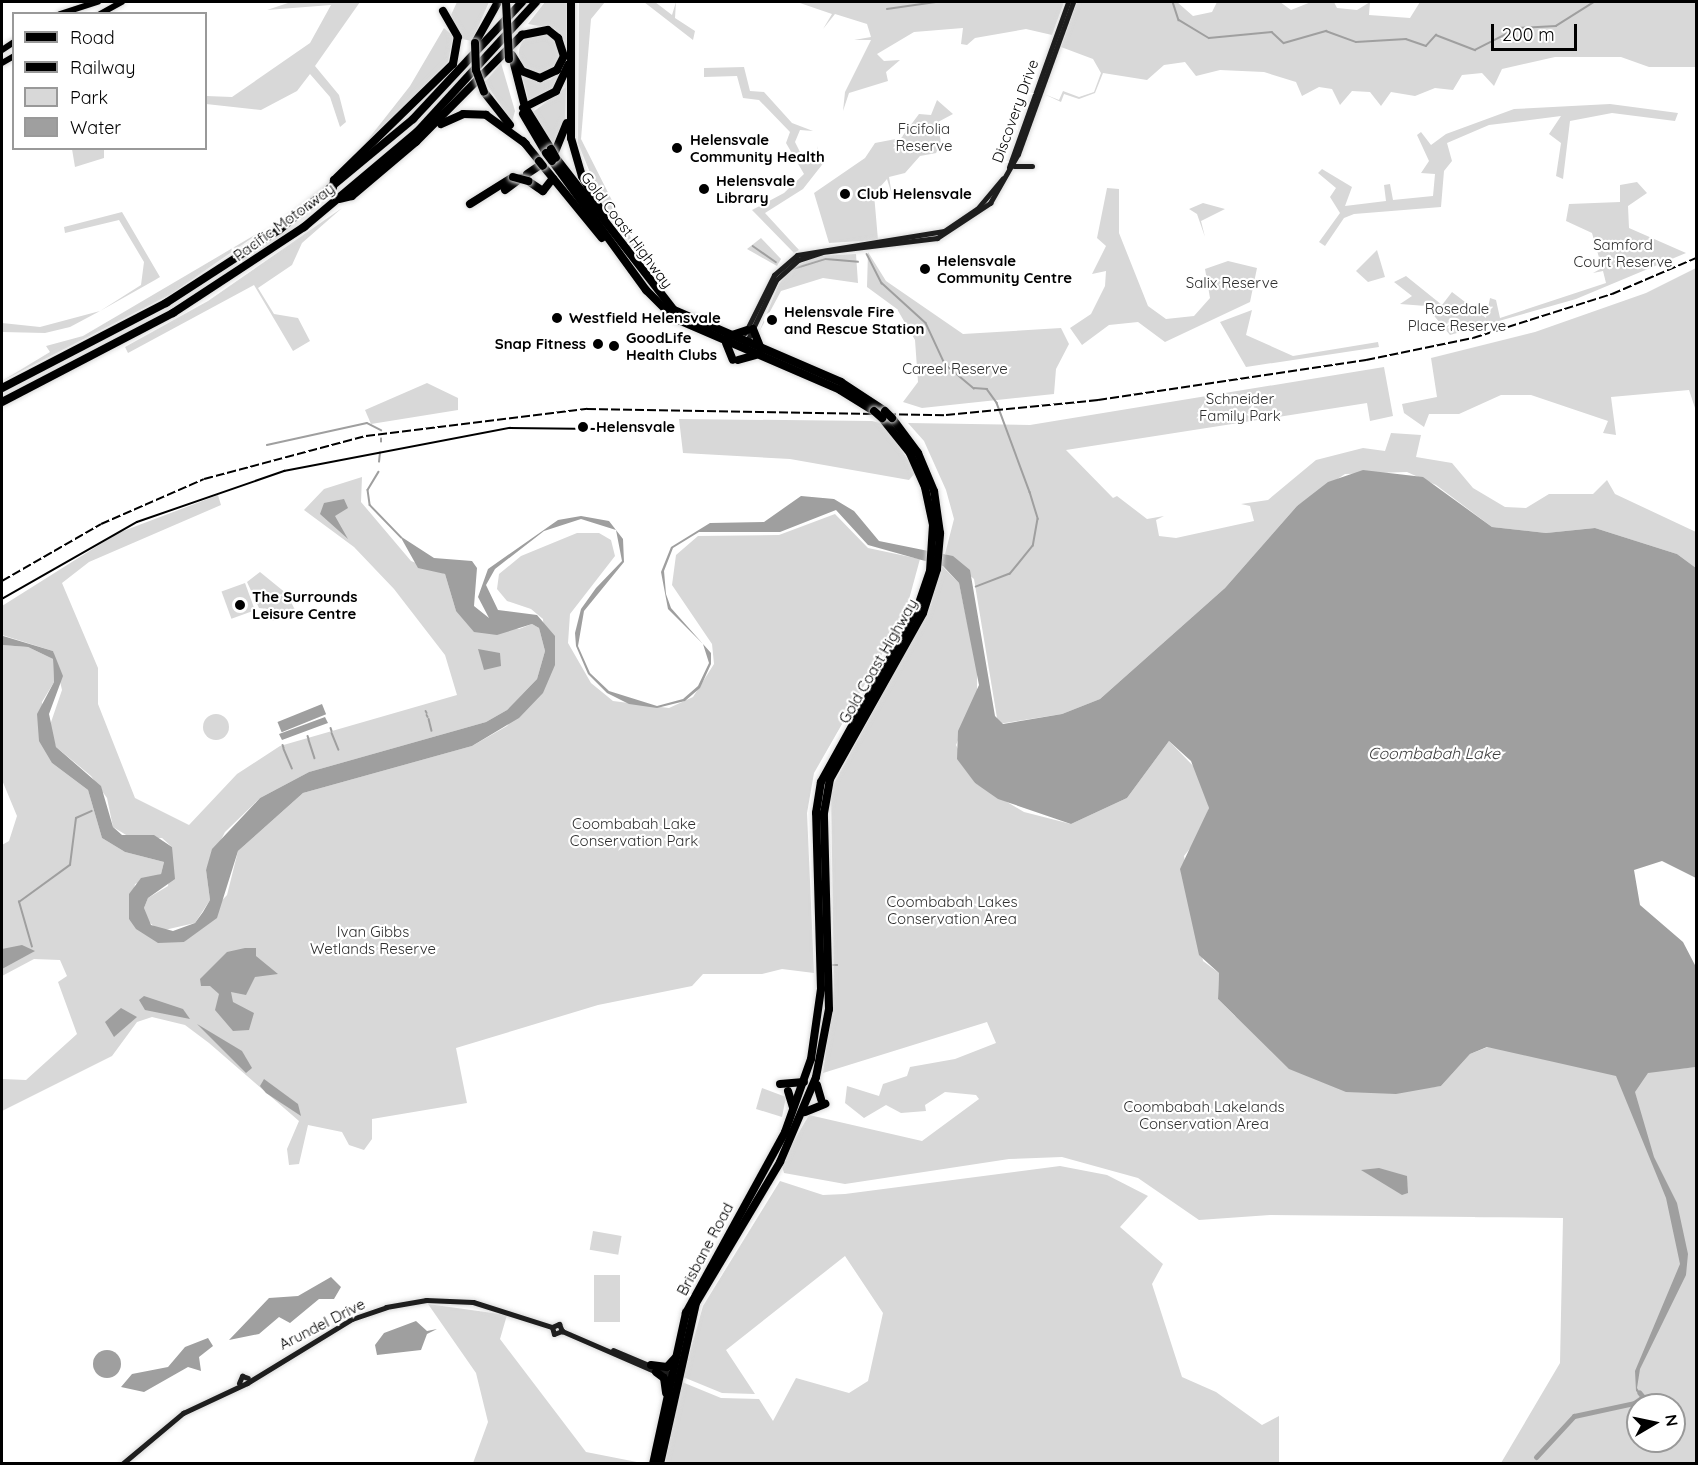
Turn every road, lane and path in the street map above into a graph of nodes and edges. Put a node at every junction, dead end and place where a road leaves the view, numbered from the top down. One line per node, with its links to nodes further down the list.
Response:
1 (98, 2): 12 (main road)
2 (122, 2): 13 (main road)
3 (498, 2): 21 (highway, bridge)
4 (506, 2): 16 (highway, Gold Coast Highway, bridge)
5 (511, 2): 16 (highway, Gold Coast Highway, bridge)
6 (522, 2): 23 (highway, Pacific Motorway)
7 (536, 2): 28 (highway, Pacific Motorway)
8 (571, 2): 17 (highway)
9 (1068, 2): 33 (main road, Discovery Drive)
10 (1073, 2): 25 (main road, Discovery Drive)
11 (443, 11): 15 (highway)
12 (66, 12)
13 (104, 12)
14 (442, 25): 15 (highway)
15 (454, 27): 23 (highway)
16 (511, 57): 19 (highway, Gold Coast Highway); 20 (highway)
17 (571, 58): 18 (highway); 19 (highway)
18 (571, 107): 22 (highway); 31 (highway)
19 (523, 108): 22 (highway, Gold Coast Highway)
20 (432, 128): 21 (highway); 28 (highway)
21 (525, 144): 22 (highway)
22 (547, 159): 26 (highway); 27 (highway); 31 (highway, Gold Coast Highway); 32 (highway, Gold Coast Highway)
23 (356, 165): 37 (highway, Pacific Motorway)
24 (1032, 166): 25 (main road)
25 (1012, 168): 33 (main road, Discovery Drive)
26 (523, 177): 27 (highway); 29 (highway); 30 (highway)
27 (553, 178): 32 (highway)
28 (368, 179): 38 (highway, Pacific Motorway)
29 (506, 190)
30 (470, 204)
31 (625, 251): 34 (highway, Gold Coast Highway)
32 (624, 260): 34 (highway, Gold Coast Highway)
33 (750, 330): 34 (highway); 35 (main road, Discovery Drive); 36 (highway)
34 (727, 340): 35 (highway, Gold Coast Highway); 36 (highway)
35 (742, 346): 36 (highway, Gold Coast Highway)
36 (758, 352): 39 (highway, Gold Coast Highway, bridge); 39 (highway, Gold Coast Highway)
37 (2, 388)
38 (2, 402)
39 (883, 414): 40 (highway, Gold Coast Highway); 40 (highway, Gold Coast Highway, bridge)
40 (900, 433): 41 (highway, Gold Coast Highway)
41 (826, 965): 42 (highway, Gold Coast Highway); 43 (highway, Gold Coast Highway)
42 (826, 1031): 47 (highway, Gold Coast Highway); 48 (highway)
43 (806, 1080): 44 (highway); 46 (highway, Gold Coast Highway)
44 (780, 1084)
45 (788, 1091): 49 (highway)
46 (801, 1093): 49 (highway, Brisbane Road)
47 (810, 1096): 48 (highway, Brisbane Road)
48 (803, 1114): 52 (highway, Brisbane Road)
49 (777, 1147): 50 (highway, Brisbane Road)
50 (677, 1352): 51 (highway); 52 (highway, Brisbane Road)
51 (649, 1366): 52 (main road); 53 (highway); 54 (main road, Arundel Drive)
52 (674, 1377): 53 (highway, Brisbane Road); 56 (highway, Brisbane Road)
53 (666, 1407): 55 (highway, Brisbane Road)
54 (122, 1464)
55 (653, 1464)
56 (660, 1464)

